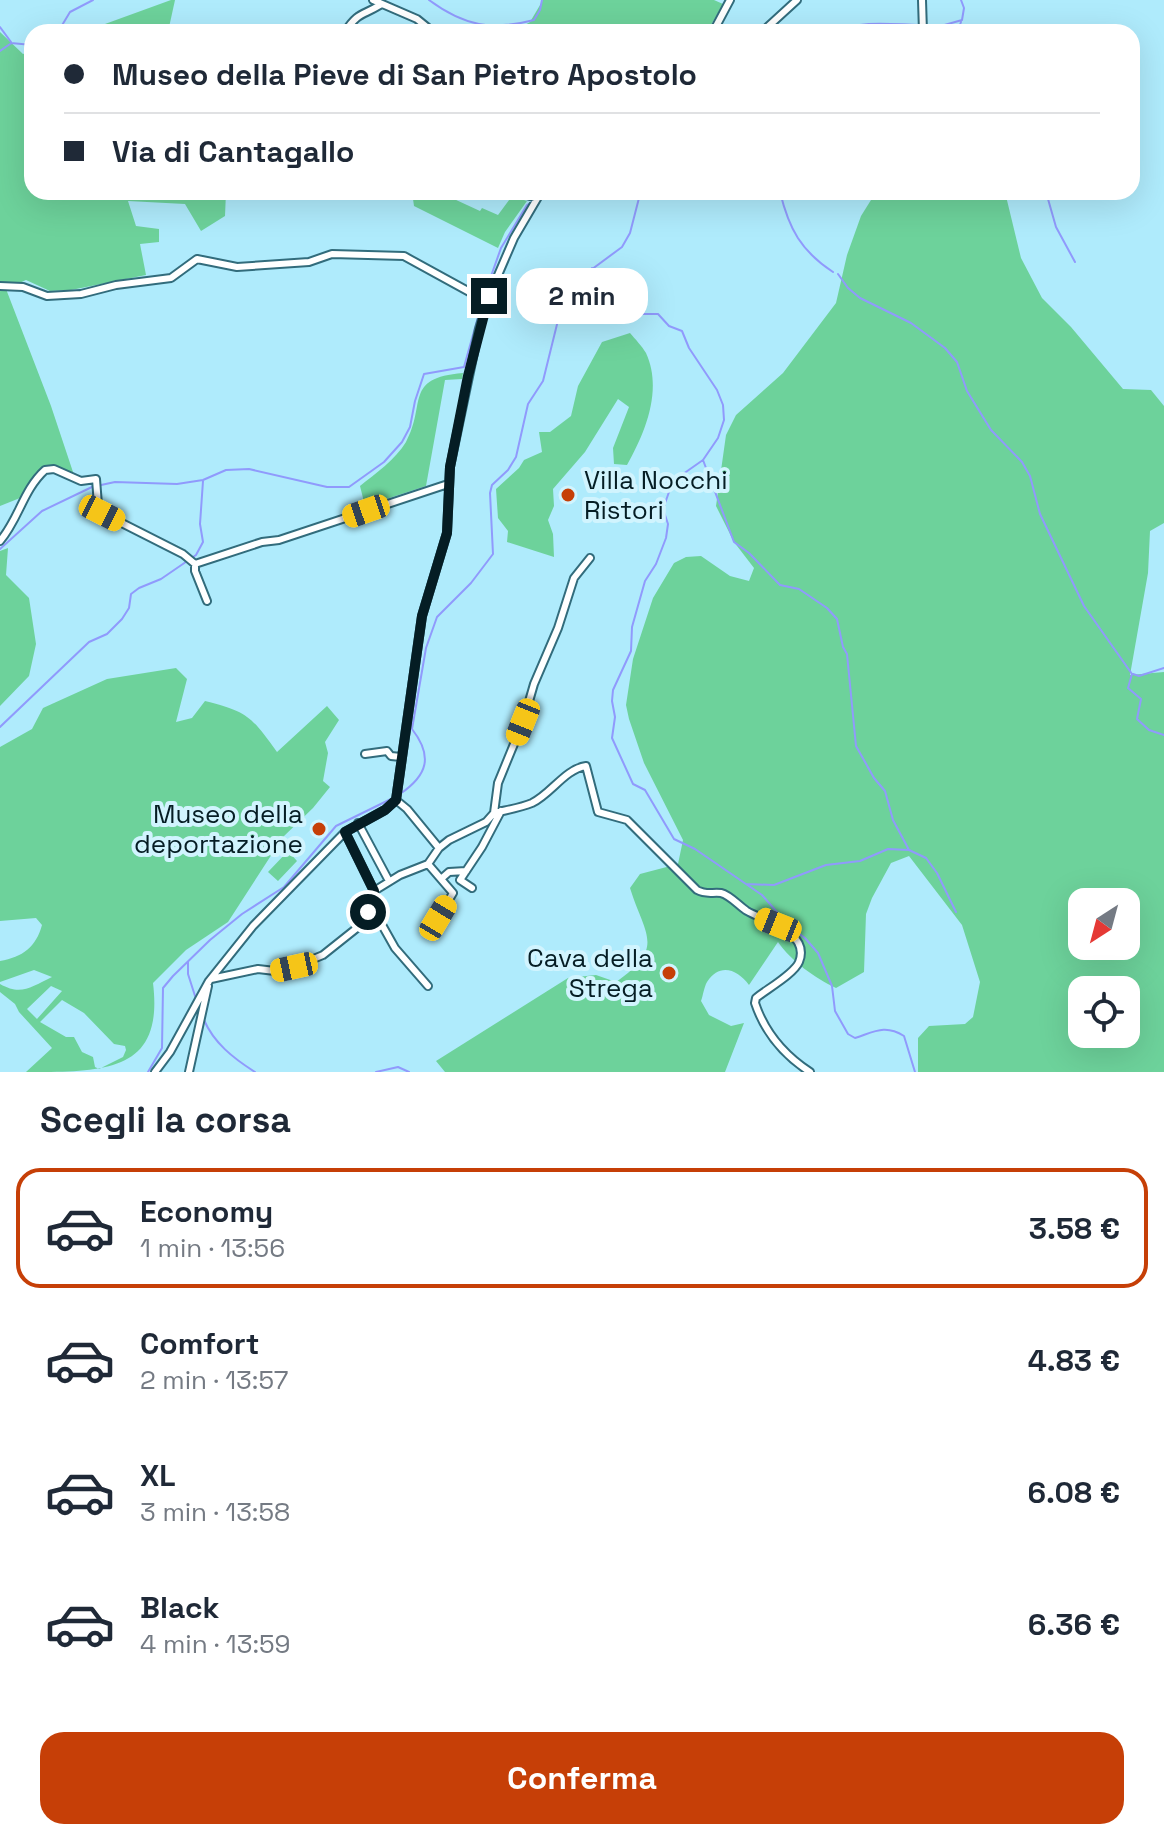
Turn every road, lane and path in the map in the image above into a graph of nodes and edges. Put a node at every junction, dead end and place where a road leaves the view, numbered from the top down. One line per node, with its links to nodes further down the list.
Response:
1 (373, 0): 5 (street)
2 (730, 0): 8 (street)
3 (797, 0): 9 (street)
4 (922, 0): 10 (street)
5 (380, 5): 6 (street); 7 (street)
6 (352, 24)
7 (423, 24)
8 (717, 24)
9 (771, 24)
10 (923, 24)
11 (536, 200): 13 (street)
12 (0, 286): 13 (street)
13 (486, 296): 14 (street)
14 (448, 484): 17 (street); 20 (street)
15 (0, 541): 17 (street)
16 (590, 558): 22 (street)
17 (195, 564): 18 (street)
18 (207, 601)
19 (365, 754): 20 (street)
20 (401, 757): 21 (street)
21 (396, 797): 23 (street); 25 (street)
22 (497, 812): 25 (street); 27 (street); 40 (street)
23 (358, 823): 24 (street); 30 (street)
24 (345, 832): 33 (street); 36 (street)
25 (439, 848): 26 (street)
26 (428, 864): 28 (street); 30 (street)
27 (466, 871): 28 (street); 29 (street)
28 (441, 879): 31 (street)
29 (460, 880): 31 (street); 32 (street)
30 (389, 881): 33 (street)
31 (447, 885): 34 (street)
32 (472, 888)
33 (374, 891): 35 (street)
34 (438, 918)
35 (362, 926): 36 (street); 37 (street)
36 (209, 980): 38 (street); 39 (street)
37 (428, 986)
38 (155, 1072)
39 (189, 1072)
40 (810, 1072)

